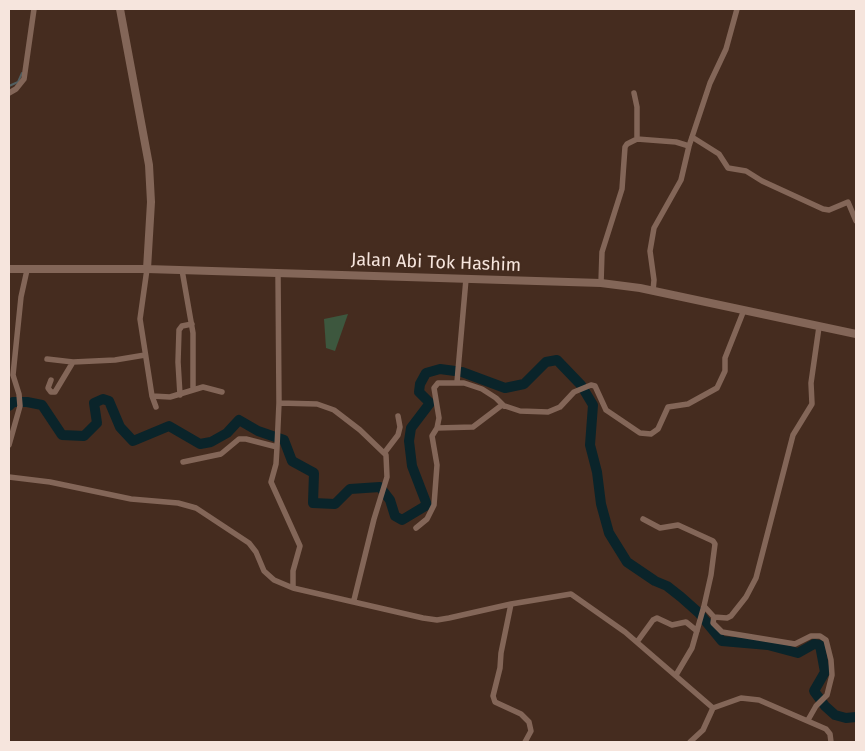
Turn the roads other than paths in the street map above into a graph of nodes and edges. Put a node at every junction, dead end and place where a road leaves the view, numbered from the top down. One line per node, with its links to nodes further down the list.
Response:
1 (34, 9): 4 (street)
2 (120, 9): 11 (main road)
3 (737, 9): 6 (street)
4 (9, 93)
5 (634, 93): 7 (street)
6 (692, 137): 8 (street); 9 (street)
7 (637, 139): 8 (street); 16 (street)
8 (689, 146): 17 (street)
9 (856, 221)
10 (9, 269): 12 (main road, Jalan Abi Tok Hashim)
11 (146, 269): 12 (main road, Jalan Abi Tok Hashim); 13 (main road, Jalan Abi Tok Hashim); 22 (street)
12 (27, 270): 25 (street)
13 (182, 270): 14 (main road, Jalan Abi Tok Hashim); 19 (street)
14 (278, 273): 15 (main road, Jalan Abi Tok Hashim); 32 (street)
15 (466, 279): 16 (main road, Jalan Abi Tok Hashim); 27 (street)
16 (601, 282): 17 (main road, Jalan Abi Tok Hashim)
17 (653, 291): 18 (main road, Jalan Abi Tok Hashim)
18 (744, 310): 20 (main road, Jalan Abi Tok Hashim); 33 (street)
19 (192, 324): 28 (street); 30 (street)
20 (819, 328): 21 (main road, Jalan Abi Tok Hashim); 48 (street)
21 (856, 334)
22 (145, 355): 24 (street); 31 (street)
23 (48, 359): 24 (street)
24 (73, 362): 26 (street)
25 (11, 375): 38 (street)
26 (51, 380)
27 (457, 382): 33 (street); 36 (street)
28 (193, 390): 29 (street); 30 (street)
29 (222, 392)
30 (180, 395): 31 (street)
31 (152, 396): 34 (street)
32 (280, 403): 37 (street); 39 (street)
33 (504, 406): 36 (street)
34 (156, 407)
35 (398, 416): 39 (street)
36 (437, 428): 43 (street)
37 (277, 444): 40 (street); 44 (street)
38 (9, 445)
39 (384, 452): 45 (street)
40 (182, 462)
41 (9, 477): 44 (street)
42 (643, 519): 47 (street)
43 (416, 528)
44 (293, 588): 45 (street)
45 (354, 600): 46 (street)
46 (511, 604): 50 (street); 54 (street)
47 (704, 606): 48 (street); 49 (street)
48 (714, 616): 53 (street)
49 (698, 628): 50 (street); 51 (street)
50 (637, 642): 51 (street)
51 (676, 675): 52 (street)
52 (713, 708): 53 (street); 55 (street)
53 (808, 720): 56 (street)
54 (525, 742)
55 (690, 742)
56 (831, 742)

